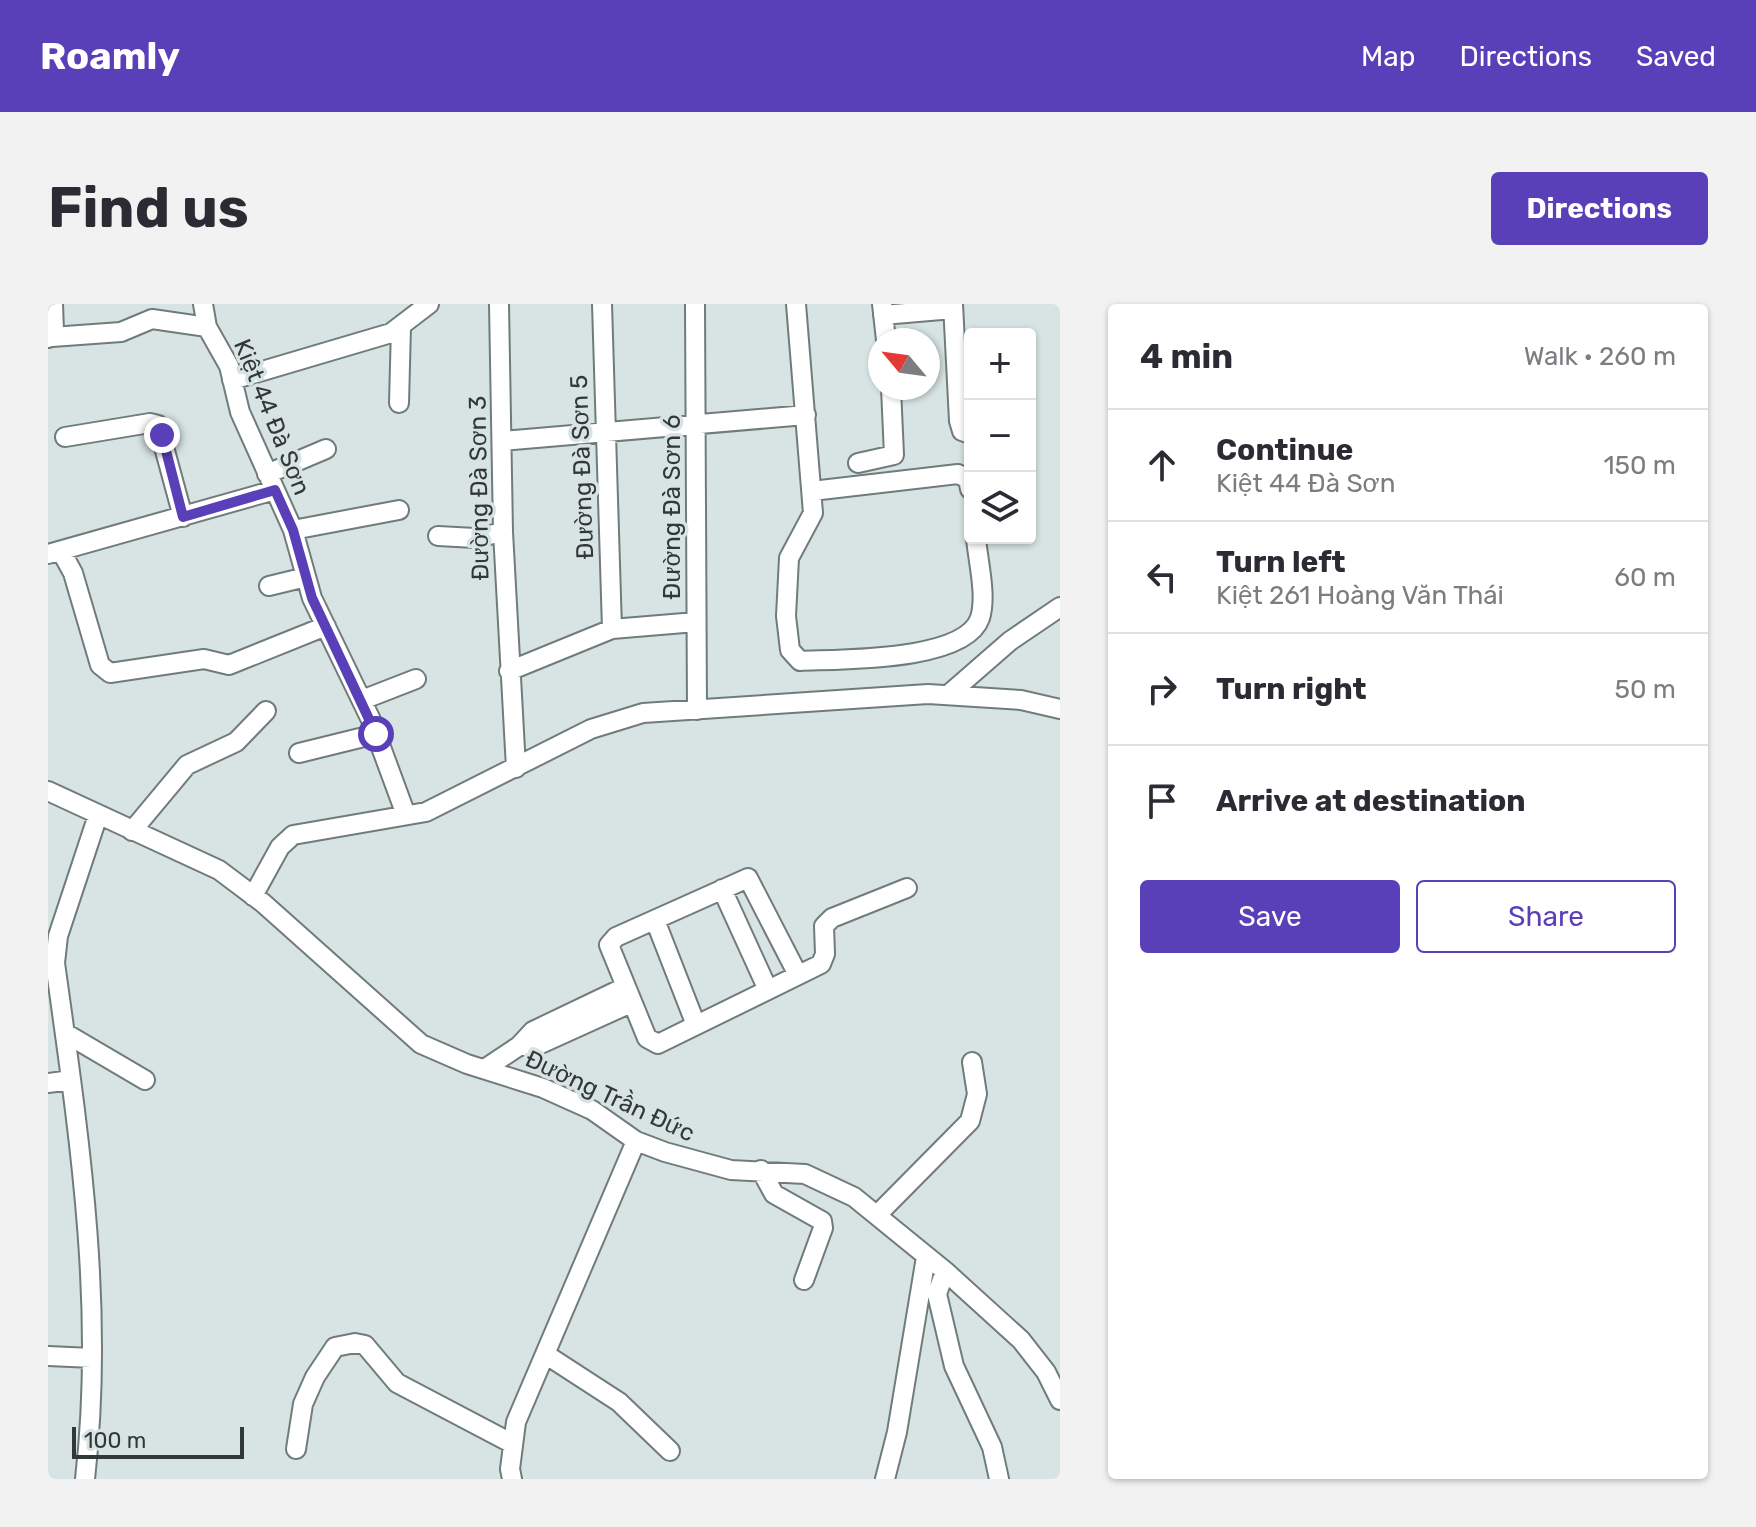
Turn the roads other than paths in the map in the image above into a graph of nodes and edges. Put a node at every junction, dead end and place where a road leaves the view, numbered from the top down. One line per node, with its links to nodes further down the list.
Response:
1 (53, 304): 12 (street)
2 (203, 304): 10 (street, Kiệt 44 Đà Sơn)
3 (429, 304): 11 (street)
4 (499, 304): 21 (street, Đường Đà Sơn 3)
5 (602, 304): 18 (street, Đường Đà Sơn 5)
6 (695, 304): 17 (street, Đường Đà Sơn 6)
7 (796, 304): 16 (street)
8 (953, 307): 9 (street); 19 (street)
9 (883, 309)
10 (207, 327): 12 (street); 13 (street, Kiệt 44 Đà Sơn)
11 (401, 327): 13 (street); 15 (street)
12 (50, 338)
13 (232, 380): 25 (street, Kiệt 44 Đà Sơn)
14 (892, 400): 23 (street)
15 (399, 403)
16 (806, 415): 17 (street); 26 (street)
17 (695, 425): 18 (street); 37 (street, Đường Đà Sơn 6)
18 (604, 432): 21 (street); 39 (street, Đường Đà Sơn 5)
19 (964, 432)
20 (65, 437): 28 (street)
21 (502, 441): 30 (street, Đường Đà Sơn 3)
22 (326, 449): 25 (street)
23 (858, 463)
24 (964, 477): 26 (street)
25 (271, 482): 28 (street); 29 (street, Kiệt 44 Đà Sơn)
26 (812, 491): 32 (street)
27 (399, 510): 29 (street)
28 (183, 517): 33 (street)
29 (293, 530): 34 (street, Kiệt 44 Đà Sơn)
30 (503, 532): 31 (street); 40 (street, Đường Đà Sơn 3)
31 (438, 536)
32 (976, 544)
33 (54, 552): 38 (street)
34 (306, 577): 35 (street); 38 (street, Kiệt 44 Đà Sơn)
35 (269, 586)
36 (1060, 607): 42 (street)
37 (696, 622): 39 (street); 45 (street, Đường Đà Sơn 6)
38 (326, 626): 43 (street, Kiệt 44 Đà Sơn)
39 (612, 629): 40 (street)
40 (509, 671): 49 (street, Đường Đà Sơn 3)
41 (416, 679): 43 (street)
42 (948, 695): 44 (street); 45 (street)
43 (362, 700): 47 (street, Kiệt 44 Đà Sơn)
44 (1060, 709)
45 (697, 710): 49 (street)
46 (266, 711): 53 (street)
47 (376, 734): 48 (street); 52 (street, Kiệt 44 Đà Sơn)
48 (299, 753)
49 (516, 768): 52 (street)
50 (48, 791): 51 (street, Đường Trần Đức)
51 (98, 815): 53 (street, Đường Trần Đức); 62 (street)
52 (406, 815): 56 (street)
53 (132, 831): 56 (street, Đường Trần Đức)
54 (907, 888): 58 (street)
55 (722, 889): 57 (street); 58 (street); 59 (street)
56 (253, 896): 64 (street, Đường Trần Đức)
57 (655, 920): 60 (street); 61 (street)
58 (798, 975): 59 (street)
59 (768, 990): 61 (street)
60 (628, 995): 61 (street); 64 (street)
61 (696, 1025)
62 (65, 1033): 65 (street); 66 (street)
63 (972, 1062): 70 (street)
64 (486, 1068): 68 (street, Đường Trần Đức)
65 (71, 1080): 67 (street); 76 (street)
66 (145, 1080)
67 (48, 1083)
68 (636, 1141): 69 (street, Đường Trần Đức); 74 (street)
69 (761, 1170): 70 (street, Đường Trần Đức); 73 (street)
70 (877, 1215): 71 (street, Đường Trần Đức)
71 (926, 1257): 72 (street, Đường Trần Đức); 83 (street)
72 (945, 1271): 77 (street, Đường Trần Đức); 84 (street)
73 (804, 1280)
74 (545, 1354): 78 (street); 80 (street)
75 (48, 1356): 76 (street)
76 (92, 1358): 82 (street)
77 (1060, 1400)
78 (513, 1444): 79 (street); 81 (street)
79 (296, 1449)
80 (670, 1451)
81 (507, 1476)
82 (85, 1479)
83 (885, 1479)
84 (999, 1479)

